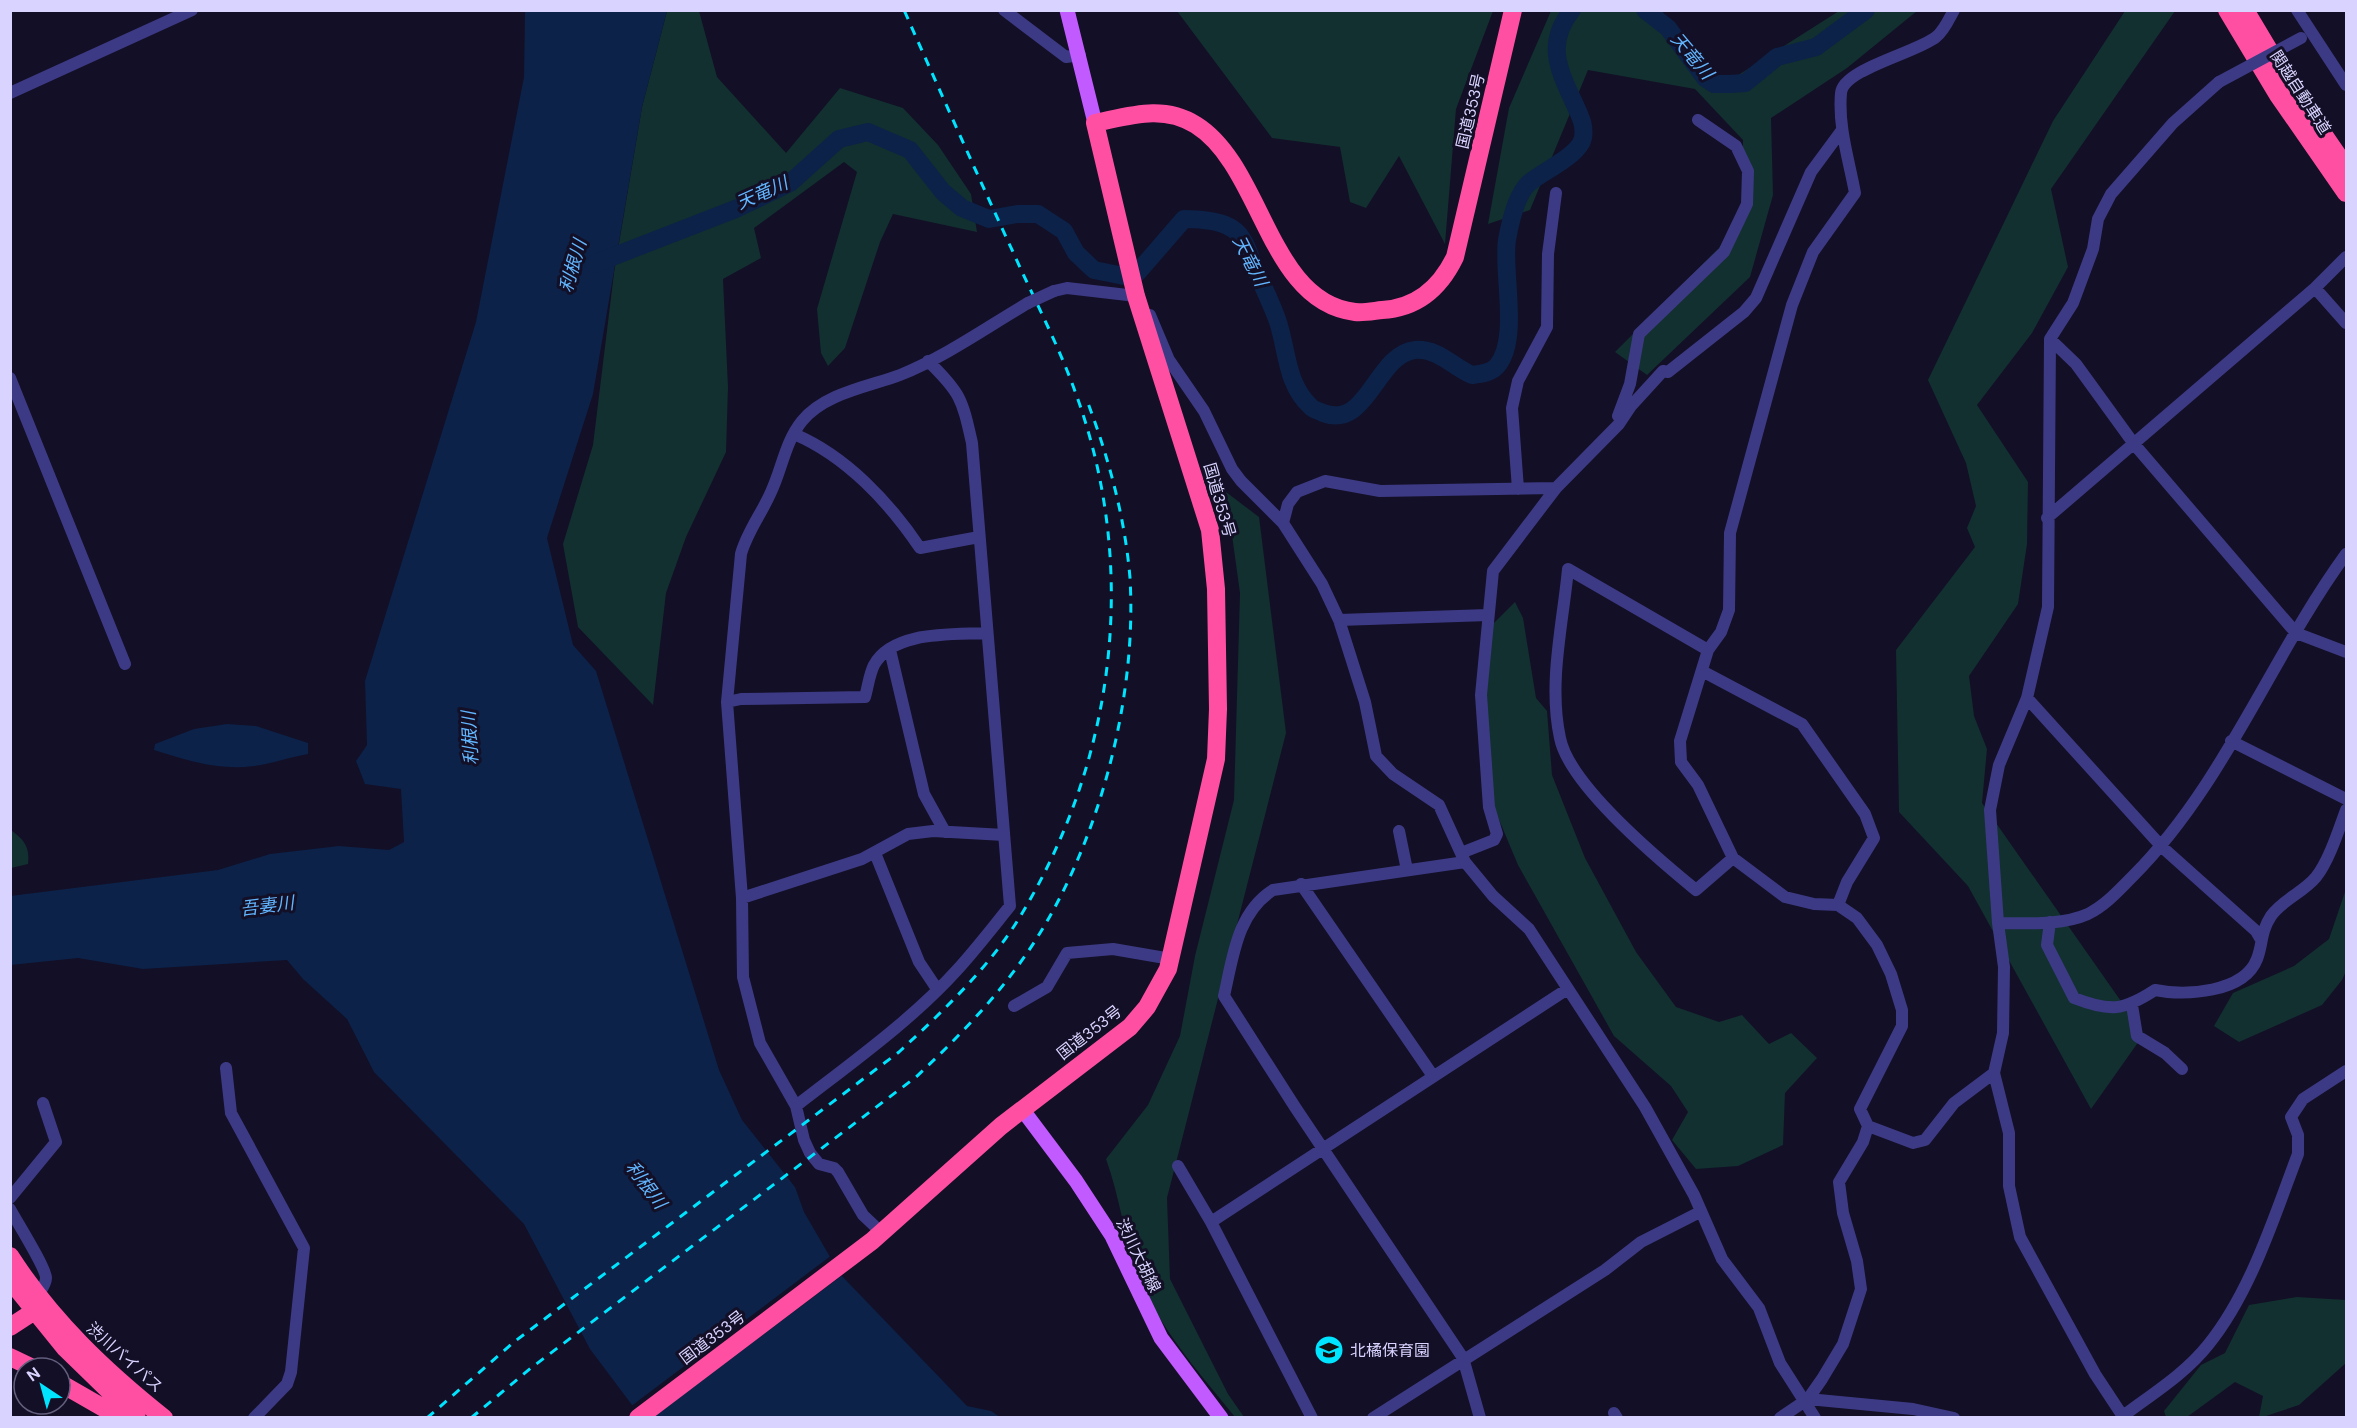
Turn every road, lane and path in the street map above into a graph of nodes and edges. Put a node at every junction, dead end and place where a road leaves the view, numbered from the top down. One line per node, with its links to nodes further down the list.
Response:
1 (192, 10): 12 (street)
2 (1004, 10): 10 (street)
3 (1067, 10): 10 (main road)
4 (1512, 10): 14 (highway, 国道353号)
5 (1954, 10): 15 (street)
6 (2227, 10): 18 (highway, 関越自動車道)
7 (2245, 10): 16 (highway, 関越自動車道)
8 (2296, 10): 9 (street)
9 (2306, 35): 11 (street); 23 (street, bridge)
10 (1080, 55): 14 (main road)
11 (2346, 85)
12 (10, 93)
13 (1698, 120): 26 (street)
14 (1095, 123): 21 (highway, 国道353号)
15 (1842, 129): 26 (street); 40 (street)
16 (2346, 166)
17 (1556, 193): 30 (street)
18 (2346, 193)
19 (2346, 257): 20 (street)
20 (2315, 288): 22 (street); 28 (street)
21 (1135, 290): 24 (street, bridge); 32 (street); 63 (highway, 国道353号)
22 (2346, 323)
23 (2050, 339): 28 (street); 31 (street)
24 (928, 361): 27 (street); 33 (street)
25 (10, 378): 42 (street)
26 (1612, 431): 29 (street)
27 (794, 434): 33 (street); 45 (street)
28 (2134, 444): 31 (street); 38 (street)
29 (1556, 488): 30 (street); 35 (street)
30 (1518, 489): 32 (street)
31 (2047, 518): 44 (street)
32 (1283, 523): 36 (street)
33 (979, 537): 37 (street)
34 (2346, 554): 38 (street)
35 (1488, 615): 36 (street); 54 (street)
36 (1339, 620): 54 (street)
37 (987, 633): 39 (street); 51 (street)
38 (2296, 633): 41 (street); 46 (street)
39 (890, 650): 45 (street); 50 (street)
40 (1708, 650): 43 (street); 55 (street)
41 (2346, 652)
42 (125, 664)
43 (1702, 671): 55 (street); 59 (street)
44 (2027, 698): 52 (street); 61 (street)
45 (727, 702): 58 (street)
46 (2231, 741): 47 (street); 52 (street)
47 (2346, 799)
48 (2346, 810): 62 (street)
49 (1399, 831): 56 (street)
50 (945, 832): 51 (street); 53 (street)
51 (1004, 835): 64 (street)
52 (2162, 847): 60 (street); 62 (street)
53 (875, 853): 58 (street); 64 (street)
54 (1463, 857): 56 (street); 65 (street)
55 (1733, 858): 59 (street)
56 (1407, 870): 57 (street)
57 (1301, 884): 72 (street); 77 (street)
58 (742, 898): 74 (street)
59 (1838, 905): 76 (street)
60 (2050, 922): 61 (street); 66 (street)
61 (1998, 923): 71 (street)
62 (2260, 938): 66 (street)
63 (1171, 959): 67 (street); 75 (highway, 国道353号)
64 (937, 989): 74 (street)
65 (1566, 990): 72 (street); 81 (street)
66 (2132, 1005): 69 (street)
67 (1014, 1006)
68 (226, 1068): 96 (street)
69 (2182, 1070)
70 (2346, 1071): 92 (street)
71 (1994, 1073): 76 (street); 92 (street)
72 (1433, 1076): 77 (street)
73 (43, 1102): 79 (street)
74 (796, 1106): 83 (street)
75 (1022, 1109): 83 (highway, 国道353号); 98 (main road, 渋川大胡線)
76 (1868, 1126): 90 (street)
77 (1323, 1149): 82 (street); 88 (street)
78 (1178, 1166): 82 (street)
79 (10, 1198)
80 (10, 1209): 86 (street)
81 (1700, 1212): 88 (street); 90 (street)
82 (1211, 1222): 99 (street)
83 (877, 1237): 97 (highway, 国道353号)
84 (10, 1256): 86 (highway)
85 (10, 1280): 86 (highway)
86 (26, 1302): 87 (highway); 94 (highway, 渋川バイパス); 95 (highway, 渋川バイパス)
87 (10, 1327)
88 (1463, 1358): 91 (street); 101 (street)
89 (72, 1390): 93 (highway)
90 (1806, 1400): 102 (street); 103 (street); 104 (street)
91 (1388, 1414): 100 (street)
92 (2123, 1417)
93 (121, 1418)
94 (137, 1418)
95 (164, 1418)
96 (254, 1418)
97 (638, 1418)
98 (1221, 1418)
99 (1312, 1418)
100 (1373, 1418)
101 (1480, 1418)
102 (1780, 1418)
103 (1815, 1418)
104 (1954, 1418)

